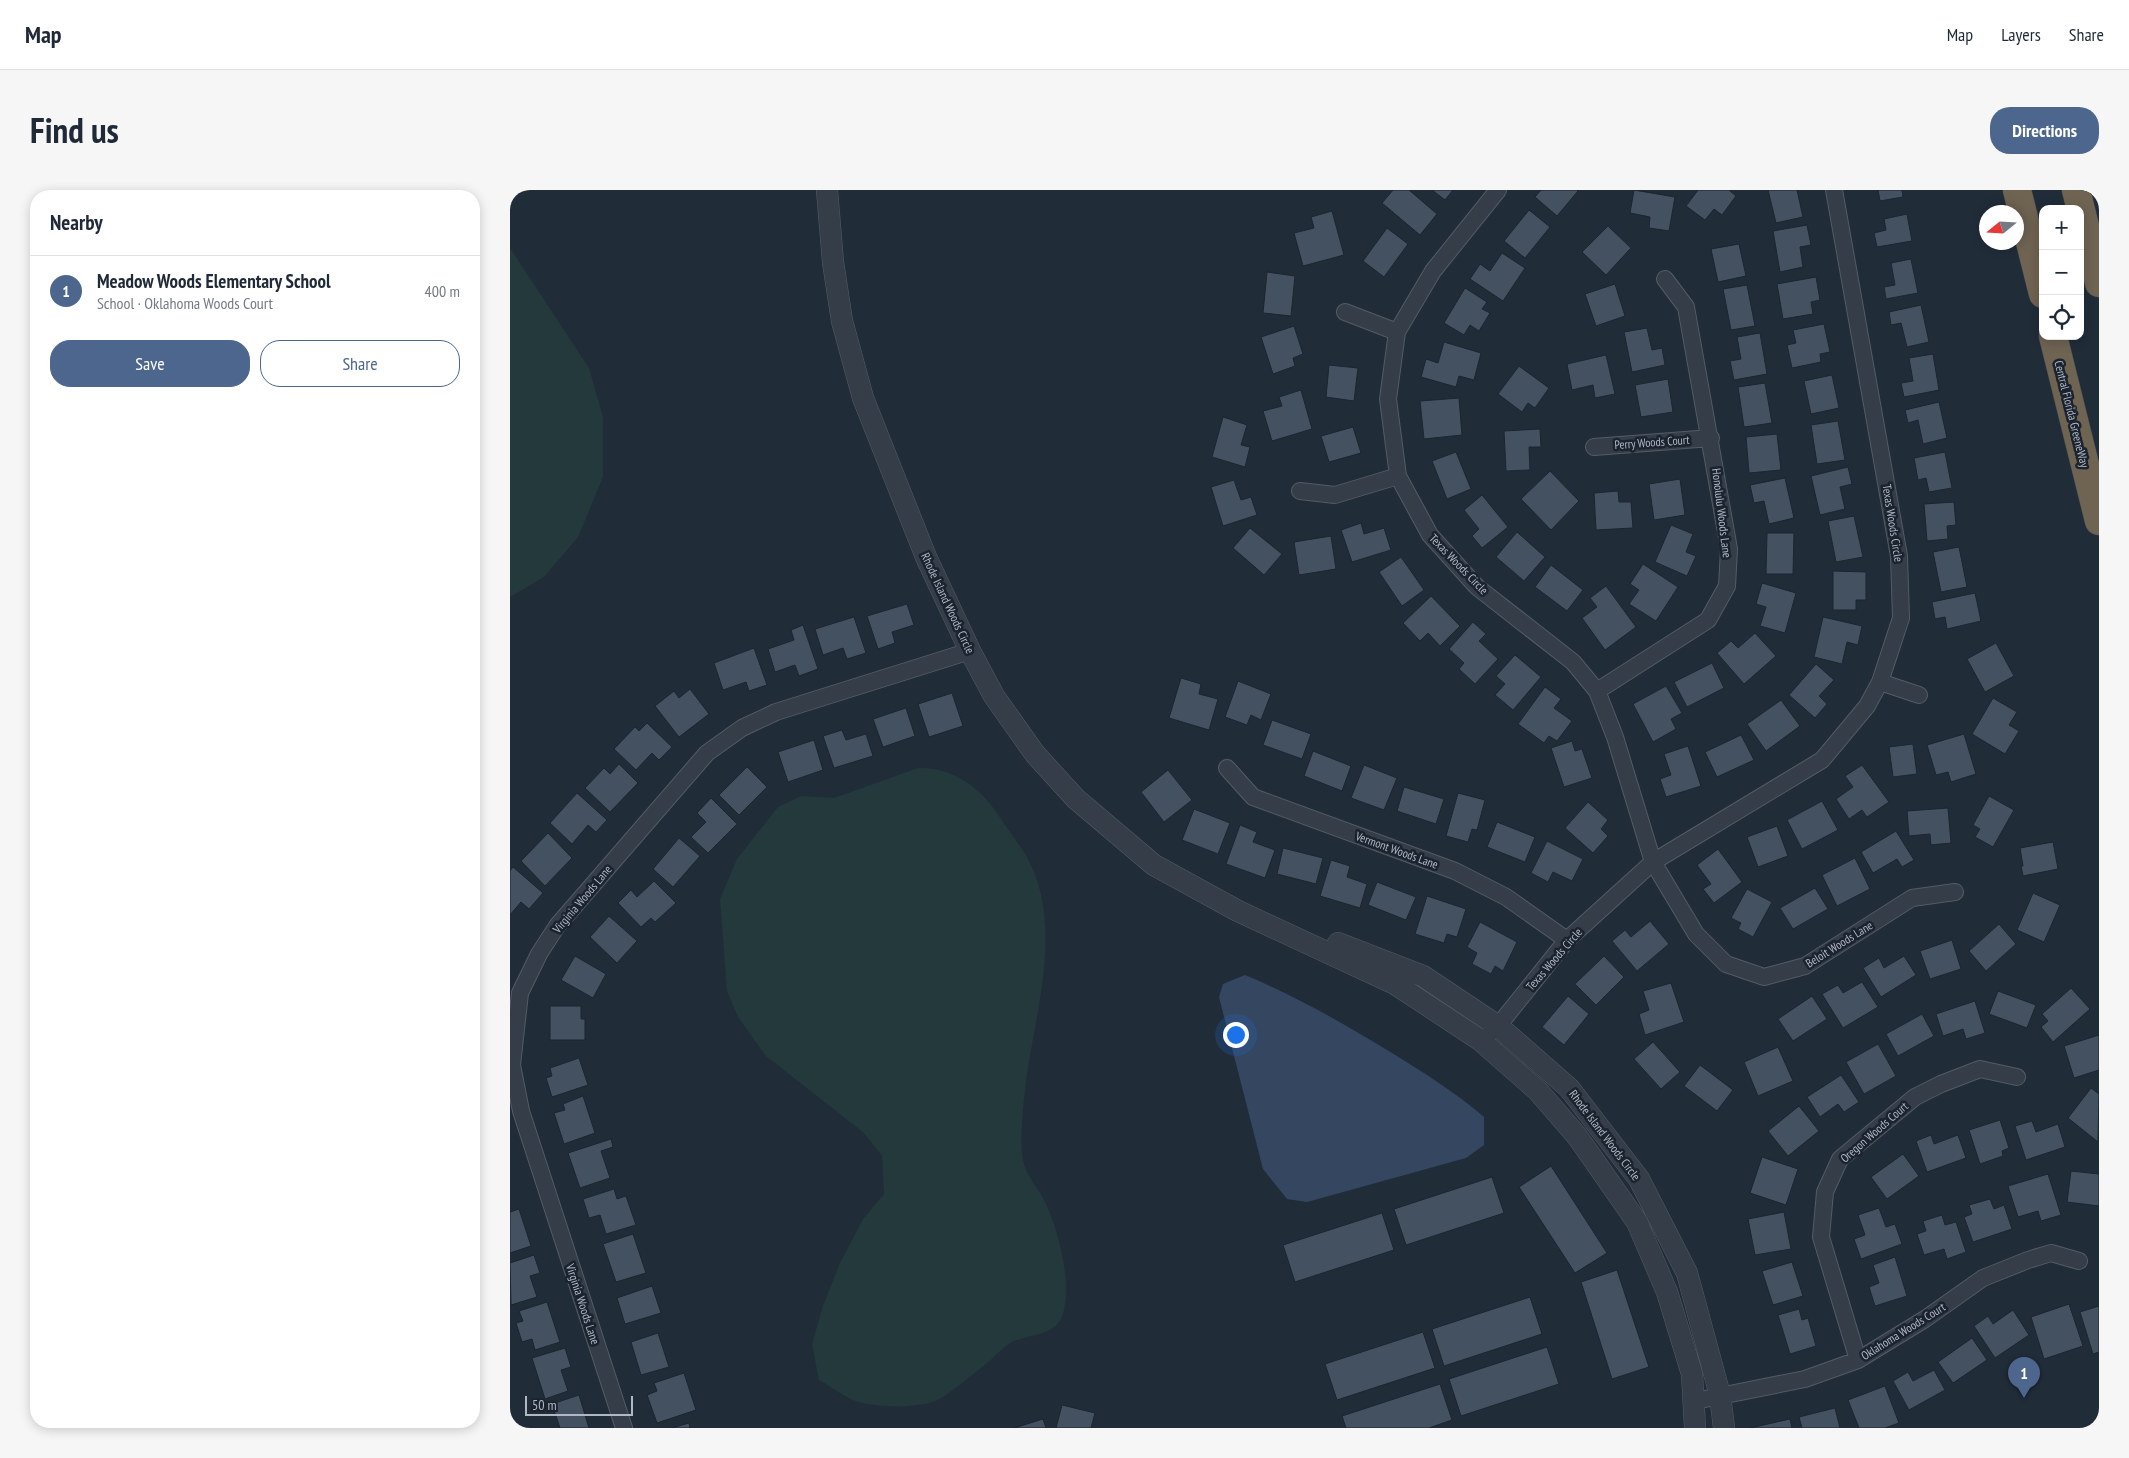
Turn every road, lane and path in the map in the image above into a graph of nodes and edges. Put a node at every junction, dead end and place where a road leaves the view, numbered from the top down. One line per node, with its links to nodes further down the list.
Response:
1 (828, 190): 17 (street, Rhode Island Woods Circle)
2 (1498, 190): 10 (street, Texas Woods Circle)
3 (1834, 190): 18 (street, Texas Woods Circle)
4 (2017, 190): 6 (highway)
5 (2076, 190): 8 (highway)
6 (2039, 278)
7 (1665, 279): 12 (street, Honolulu Woods Lane)
8 (2099, 283)
9 (1344, 312): 10 (street)
10 (1397, 332): 14 (street, Texas Woods Circle)
11 (2054, 340): 16 (highway, Central Florida GreeneWay)
12 (1711, 438): 13 (street, Perry Woods Court); 19 (street, Honolulu Woods Lane)
13 (1594, 447)
14 (1398, 476): 15 (street); 19 (street, Texas Woods Circle)
15 (1300, 491)
16 (2099, 521)
17 (970, 651): 24 (street, Rhode Island Woods Circle); 34 (street, Virginia Woods Lane)
18 (1880, 682): 20 (street); 22 (street, Texas Woods Circle)
19 (1598, 691): 22 (street, Texas Woods Circle)
20 (1919, 695)
21 (1227, 768): 25 (street, Vermont Woods Lane)
22 (1653, 862): 23 (street, Beloit Woods Lane); 25 (street, Texas Woods Circle)
23 (1955, 892)
24 (1238, 911): 26 (street, Rhode Island Woods Circle); 27 (street, Rhode Island Woods Circle)
25 (1567, 940): 26 (street, Texas Woods Circle)
26 (1498, 1026): 27 (street, Texas Woods Circle); 32 (street, Rhode Island Woods Circle)
27 (1480, 1040): 31 (street, Rhode Island Woods Circle)
28 (2017, 1077): 30 (street, Oregon Woods Court)
29 (2078, 1261): 30 (street, Oklahoma Woods Court)
30 (1858, 1360): 32 (street, Oklahoma Woods Court)
31 (1692, 1374): 32 (street); 33 (street, Rhode Island Woods Circle)
32 (1720, 1395): 33 (street, Oklahoma Woods Court); 36 (street, Rhode Island Woods Circle)
33 (1695, 1401): 35 (street, Rhode Island Woods Circle)
34 (624, 1428)
35 (1695, 1428)
36 (1724, 1428)

